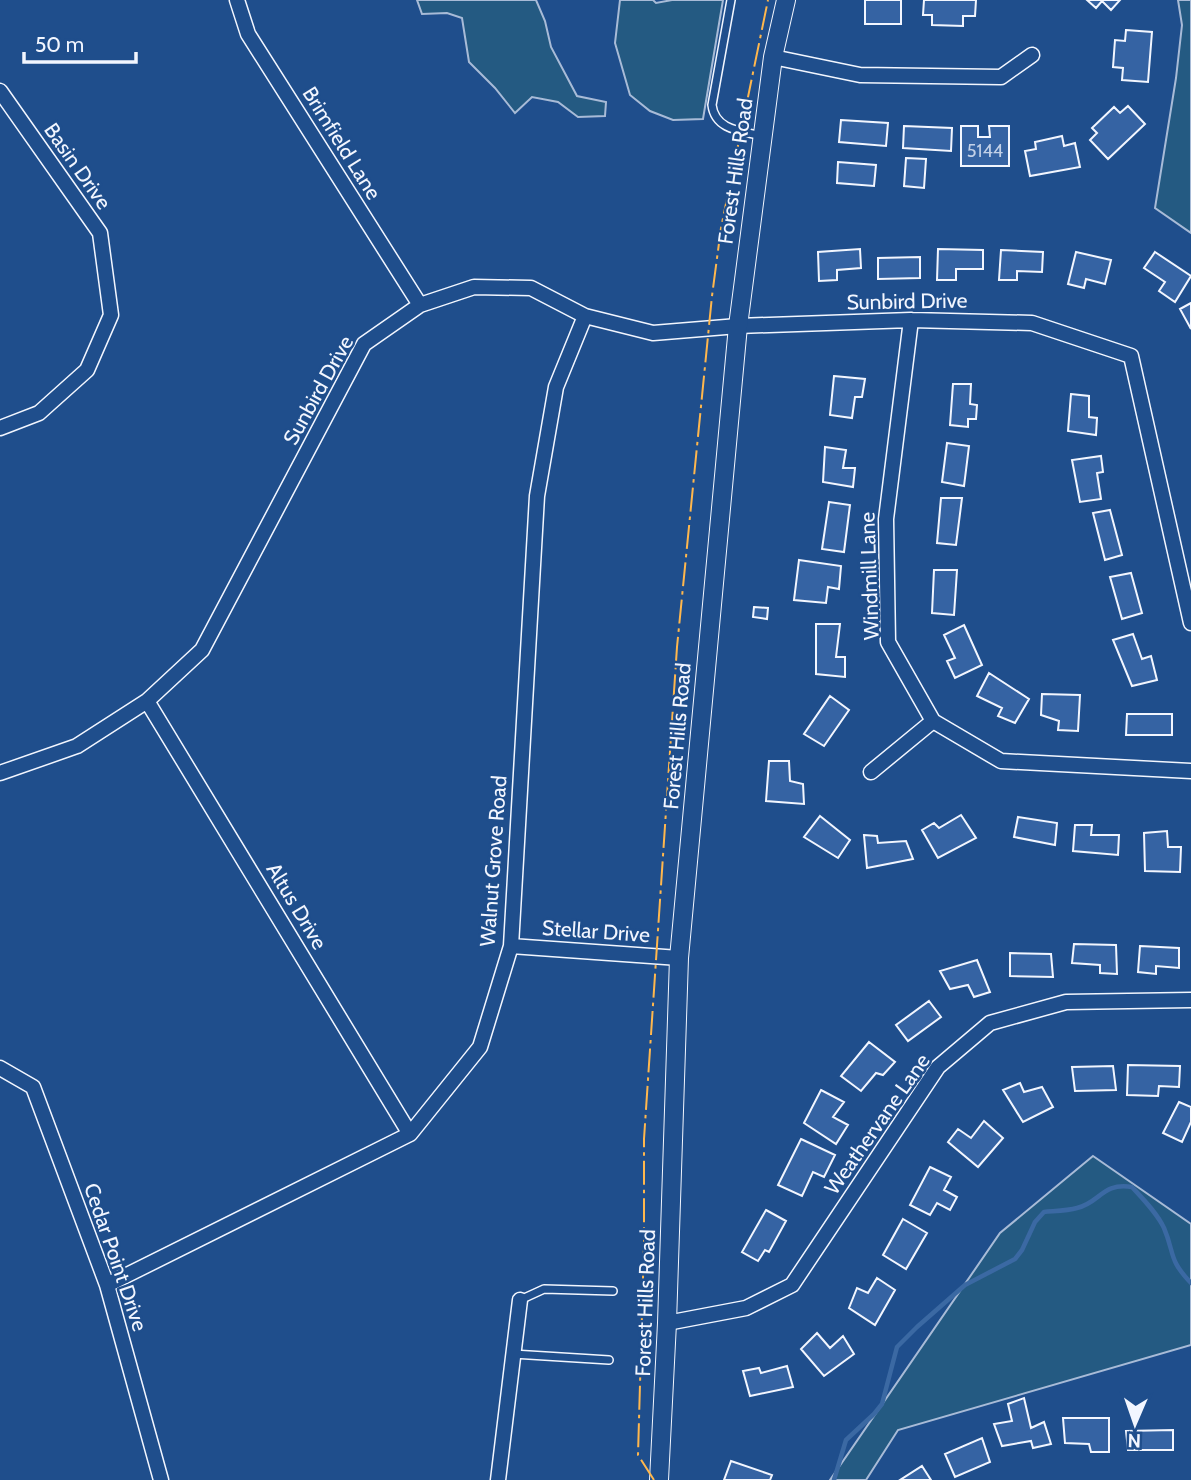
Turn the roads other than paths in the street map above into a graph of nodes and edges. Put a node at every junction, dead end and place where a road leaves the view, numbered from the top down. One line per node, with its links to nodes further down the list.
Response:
1 (237, 0): 8 (street, Brimfield Lane)
2 (731, 0): 7 (lane)
3 (786, 0): 5 (street, Forest Hills Road)
4 (1032, 55): 5 (street)
5 (774, 57): 7 (street, Forest Hills Road)
6 (0, 91): 12 (street, Basin Drive)
7 (763, 136): 11 (street, Forest Hills Road)
8 (420, 305): 9 (street, Sunbird Drive); 14 (street, Sunbird Drive)
9 (585, 316): 11 (street, Sunbird Drive); 19 (street, Walnut Grove Road)
10 (911, 320): 11 (street, Sunbird Drive); 13 (street, Sunbird Drive); 15 (street, Windmill Lane)
11 (738, 326): 20 (street, Forest Hills Road)
12 (0, 428)
13 (1191, 623)
14 (147, 701): 18 (street, Sunbird Drive); 23 (street, Altus Drive)
15 (933, 720): 16 (street, Windmill Lane); 17 (street)
16 (1191, 771)
17 (871, 772)
18 (0, 774)
19 (511, 946): 20 (street, Stellar Drive); 23 (street, Walnut Grove Road)
20 (679, 958): 27 (street, Forest Hills Road)
21 (1191, 1000): 27 (street, Weathervane Lane)
22 (0, 1068): 24 (street, Cedar Point Drive)
23 (410, 1134): 24 (street, Walnut Grove Road)
24 (107, 1285): 30 (street, Cedar Point Drive)
25 (613, 1291): 26 (lane)
26 (520, 1300): 28 (street)
27 (667, 1322): 32 (street, Forest Hills Road)
28 (513, 1354): 29 (lane); 31 (street)
29 (609, 1360)
30 (161, 1480)
31 (498, 1480)
32 (659, 1480)

